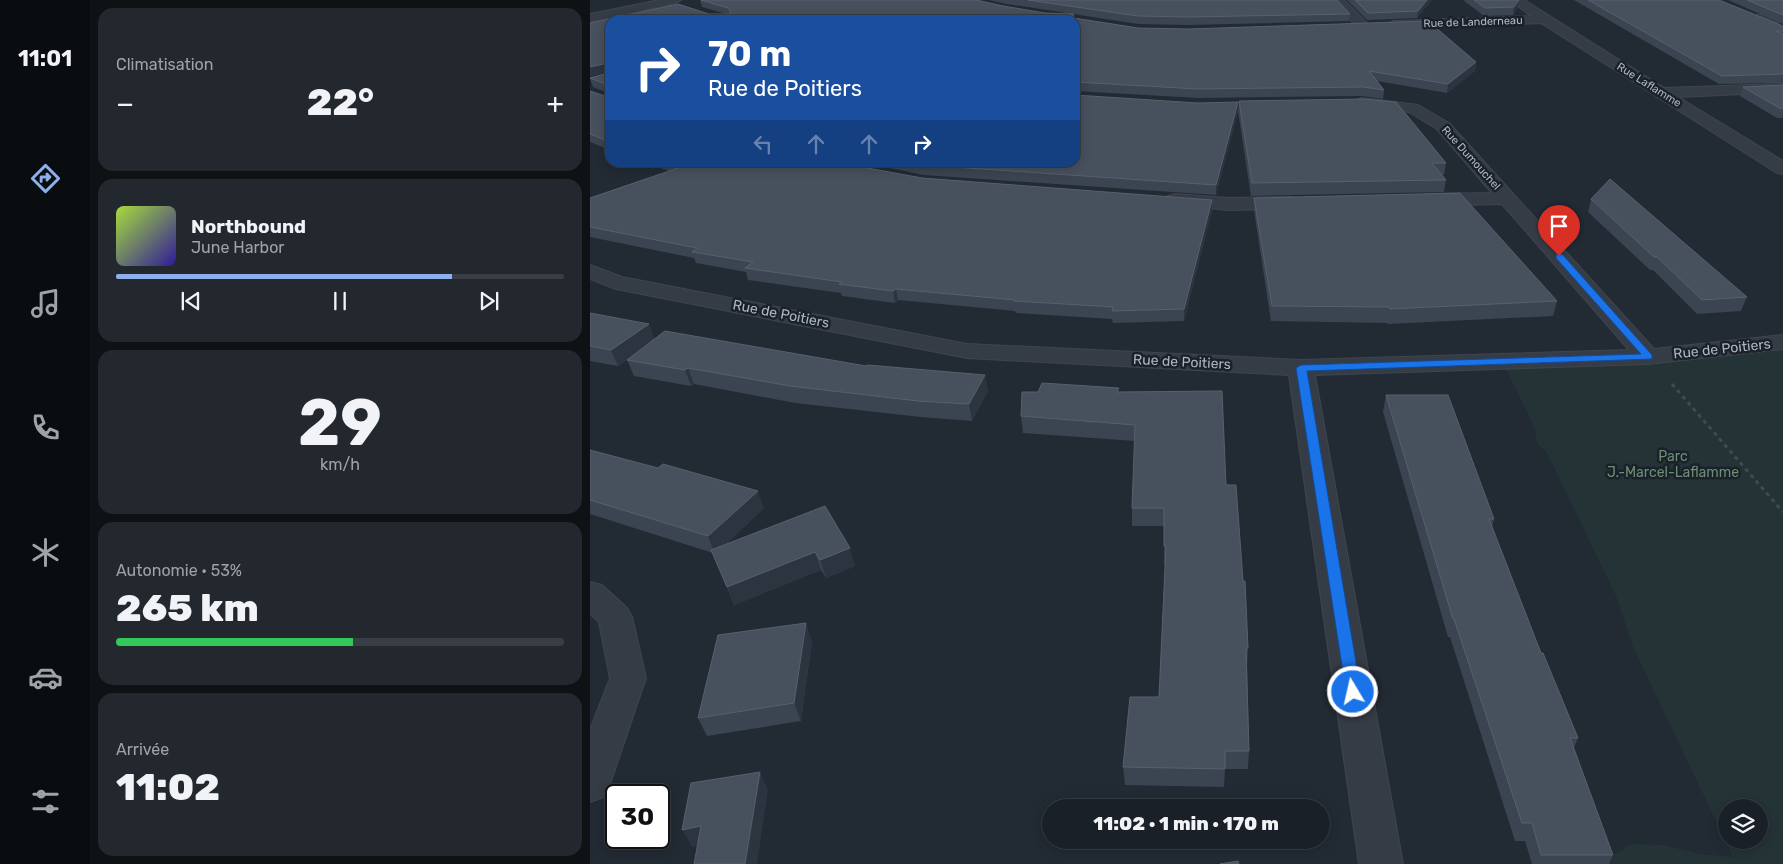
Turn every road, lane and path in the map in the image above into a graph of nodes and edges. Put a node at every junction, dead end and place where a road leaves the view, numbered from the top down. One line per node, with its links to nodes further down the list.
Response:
1 (1338, 0): 9 (street)
2 (1516, 0): 8 (street, Rue Laflamme)
3 (675, 3): 5 (street)
4 (605, 15): 6 (street)
5 (607, 15)
6 (590, 18)
7 (1783, 18): 11 (street)
8 (1542, 19): 9 (street, Rue de Landerneau); 13 (street, Rue Laflamme)
9 (1373, 26): 10 (street, Rue de Landerneau)
10 (1344, 27)
11 (1783, 31)
12 (1783, 88): 13 (street)
13 (1662, 93): 15 (street, Rue Laflamme)
14 (1342, 103): 16 (street, Rue Dumouchel)
15 (1783, 169)
16 (1508, 198): 18 (street); 22 (street, Rue Dumouchel)
17 (1160, 199): 19 (street)
18 (1408, 200)
19 (1308, 202)
20 (590, 271): 23 (street, Rue de Poitiers)
21 (1783, 342): 22 (street, Rue de Poitiers)
22 (1648, 357): 23 (street, Rue de Poitiers); 24 (path)
23 (1301, 368): 27 (street)
24 (1783, 512)
25 (590, 594): 26 (street)
26 (590, 784)
27 (1381, 864)

